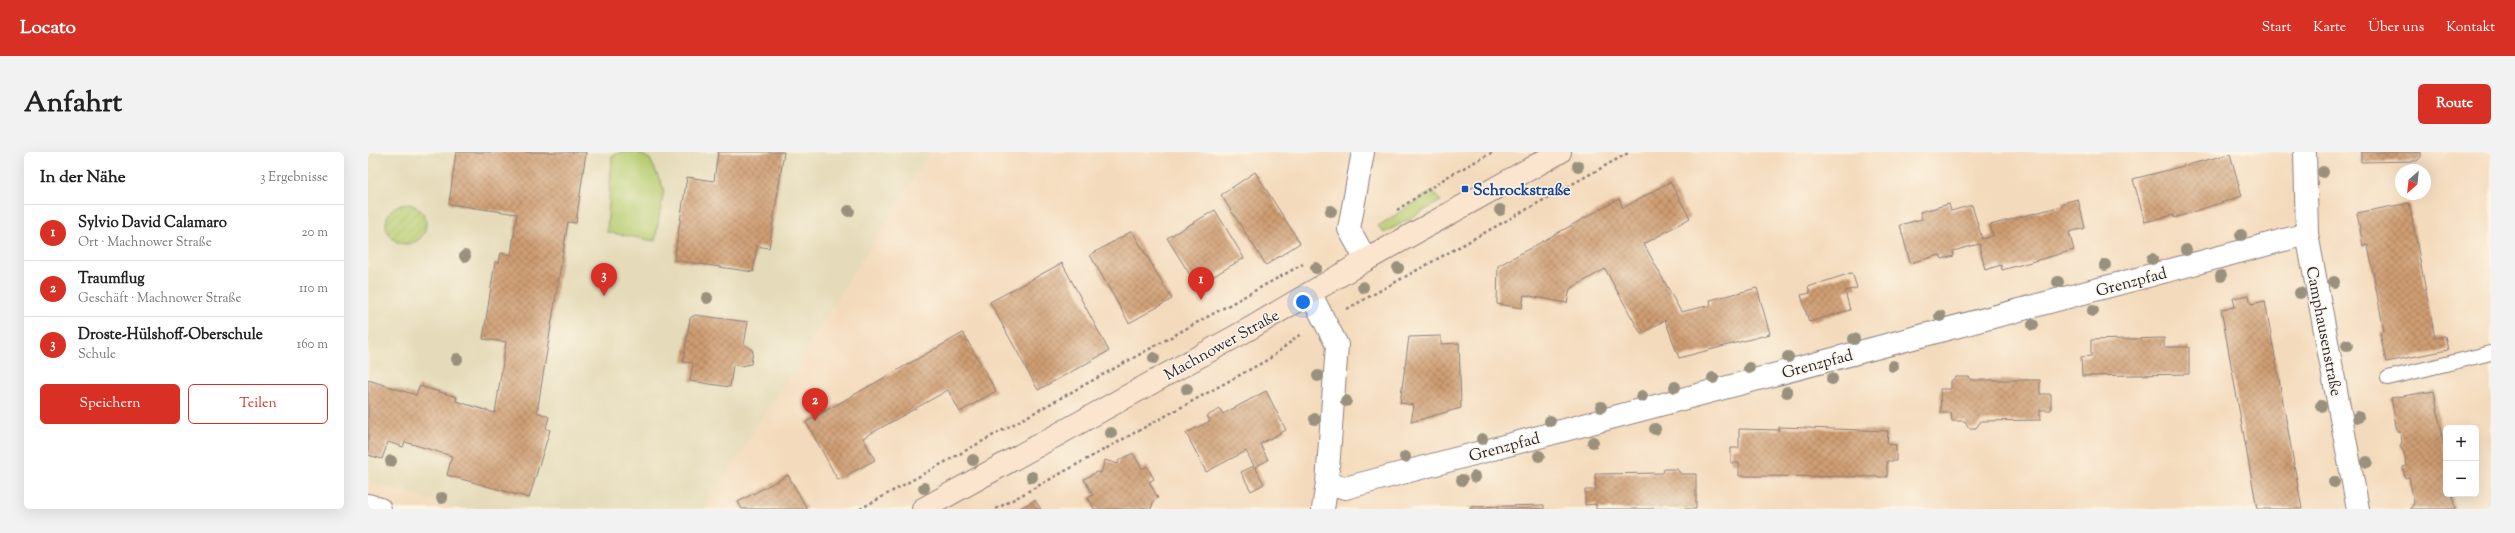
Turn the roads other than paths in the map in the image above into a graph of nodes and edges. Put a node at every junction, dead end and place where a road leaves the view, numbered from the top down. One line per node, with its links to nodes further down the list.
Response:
1 (1363, 152): 5 (street)
2 (1560, 152): 5 (main road, Machnower Straße)
3 (2305, 152): 4 (street, Camphausenstraße)
4 (2307, 234): 9 (street, Grenzpfad); 14 (street, Camphausenstraße)
5 (1366, 260): 6 (main road, Machnower Straße)
6 (1310, 293): 9 (street); 12 (main road, Machnower Straße)
7 (2491, 353): 8 (lane)
8 (2388, 378)
9 (1328, 483): 13 (street)
10 (368, 505): 11 (street)
11 (380, 509)
12 (923, 509)
13 (1323, 509)
14 (2358, 509)

